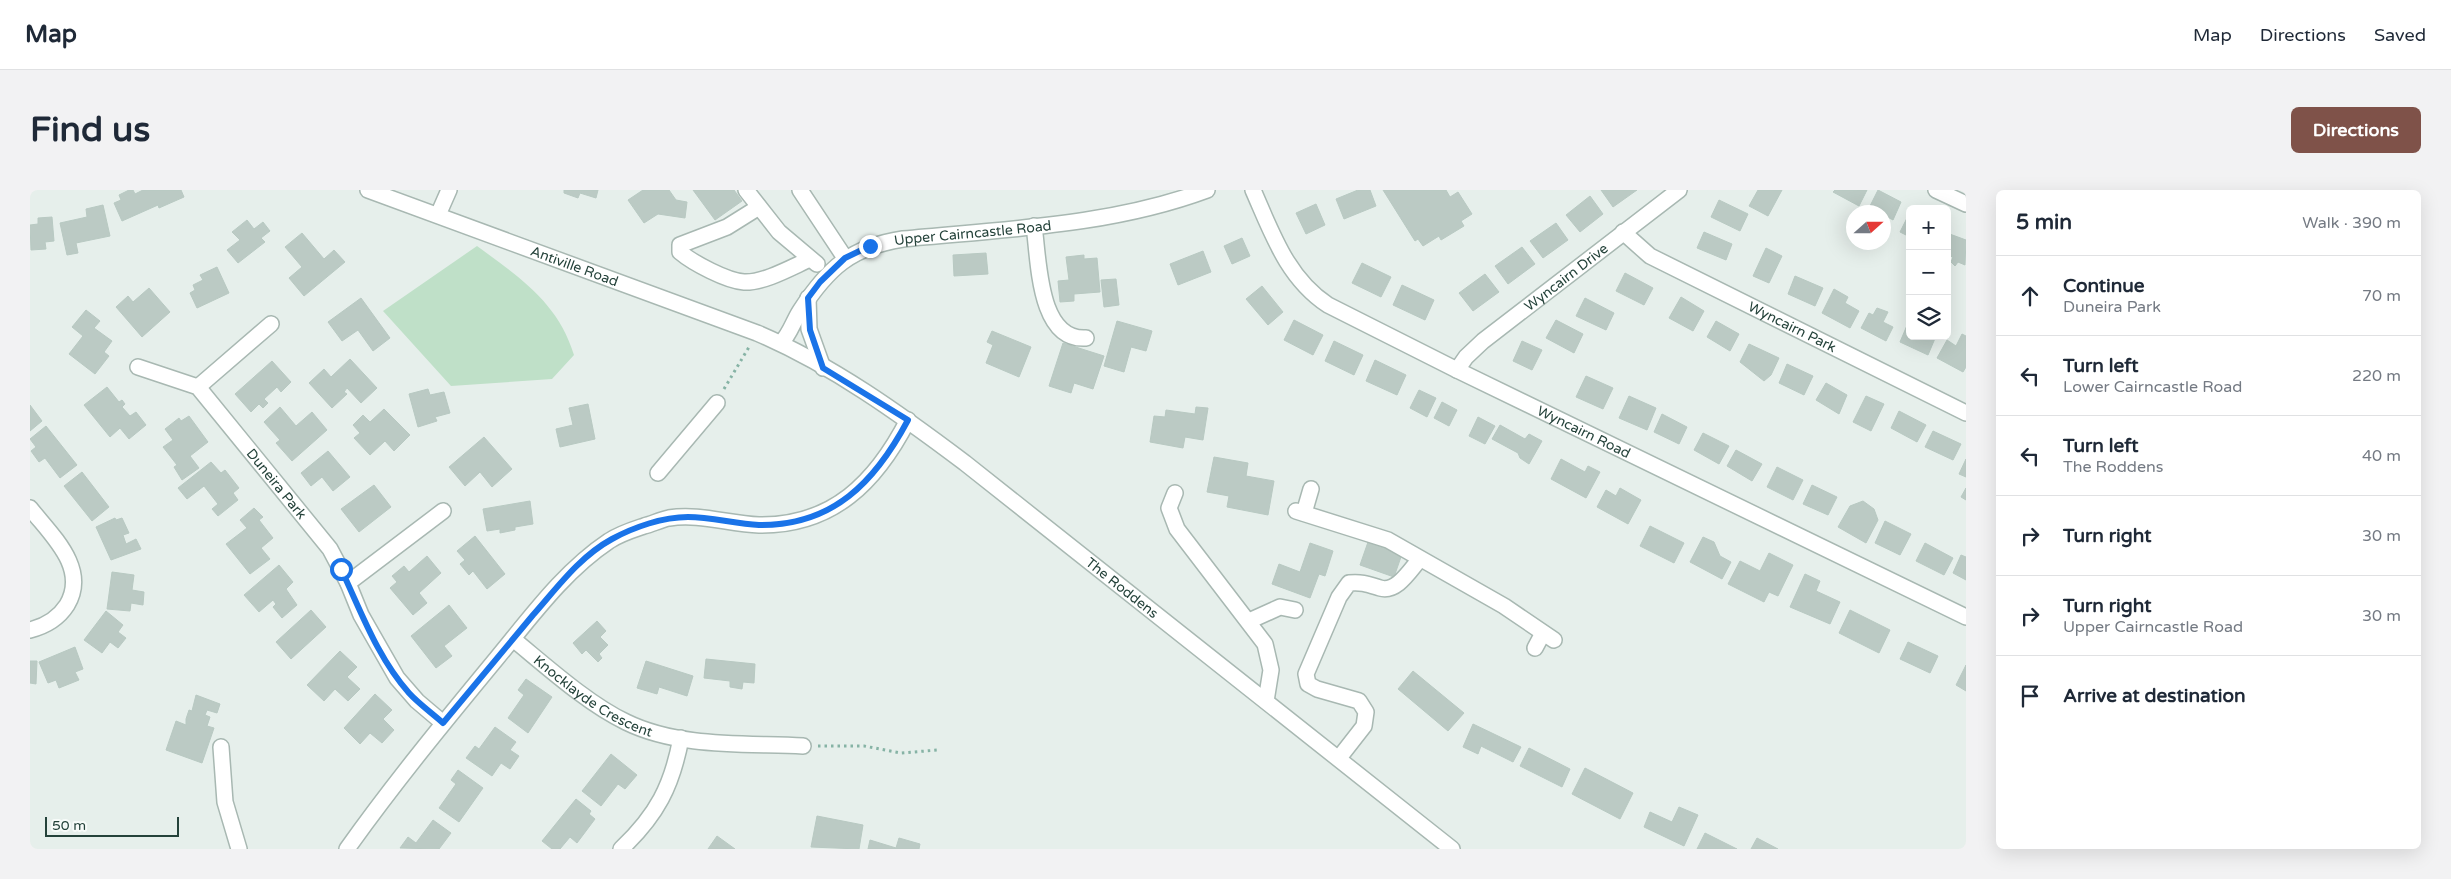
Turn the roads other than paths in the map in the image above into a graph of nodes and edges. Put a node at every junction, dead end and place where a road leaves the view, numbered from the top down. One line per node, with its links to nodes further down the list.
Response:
1 (368, 190): 11 (street, Antiville Road)
2 (449, 190): 11 (street)
3 (746, 190): 10 (street)
4 (800, 190): 14 (street)
5 (1207, 190): 12 (street, Upper Cairncastle Road)
6 (1253, 190): 23 (street, Wyncairn Road)
7 (1679, 190): 13 (street, Wyncairn Drive)
8 (1936, 190): 9 (street)
9 (1966, 204)
10 (759, 207): 15 (street); 15 (street)
11 (438, 216): 20 (street, Antiville Road)
12 (1034, 226): 14 (street, Upper Cairncastle Road); 19 (street)
13 (1623, 232): 23 (street, Wyncairn Drive); 26 (street, Wyncairn Park)
14 (845, 258): 16 (street, Upper Cairncastle Road)
15 (810, 259): 16 (street)
16 (828, 273): 17 (street, Upper Cairncastle Road)
17 (808, 298): 20 (street, Upper Cairncastle Road); 22 (street)
18 (271, 324): 24 (street)
19 (1086, 338)
20 (780, 343): 22 (street, The Roddens)
21 (138, 368): 24 (street)
22 (823, 368): 27 (street, The Roddens)
23 (1457, 370): 36 (street, Wyncairn Road)
24 (198, 387): 34 (street, Duneira Park)
25 (716, 403): 28 (street)
26 (1966, 413)
27 (908, 420): 39 (street); 41 (street, The Roddens)
28 (658, 473)
29 (1311, 489): 33 (street)
30 (1175, 493): 37 (street)
31 (30, 508): 38 (street)
32 (443, 511): 34 (street)
33 (1420, 559): 40 (street); 46 (street)
34 (348, 583): 42 (street, Duneira Park)
35 (1295, 610): 37 (street)
36 (1966, 617)
37 (1249, 621): 41 (street)
38 (30, 630)
39 (513, 639): 42 (street); 43 (street, Knocklayde Crescent)
40 (1535, 648)
41 (1266, 701): 46 (street, The Roddens)
42 (443, 723): 48 (street)
43 (682, 738): 44 (street, Knocklayde Crescent); 49 (street)
44 (803, 746)
45 (221, 747): 47 (street)
46 (1339, 758): 50 (street, The Roddens)
47 (239, 849)
48 (347, 849)
49 (621, 849)
50 (1452, 849)

